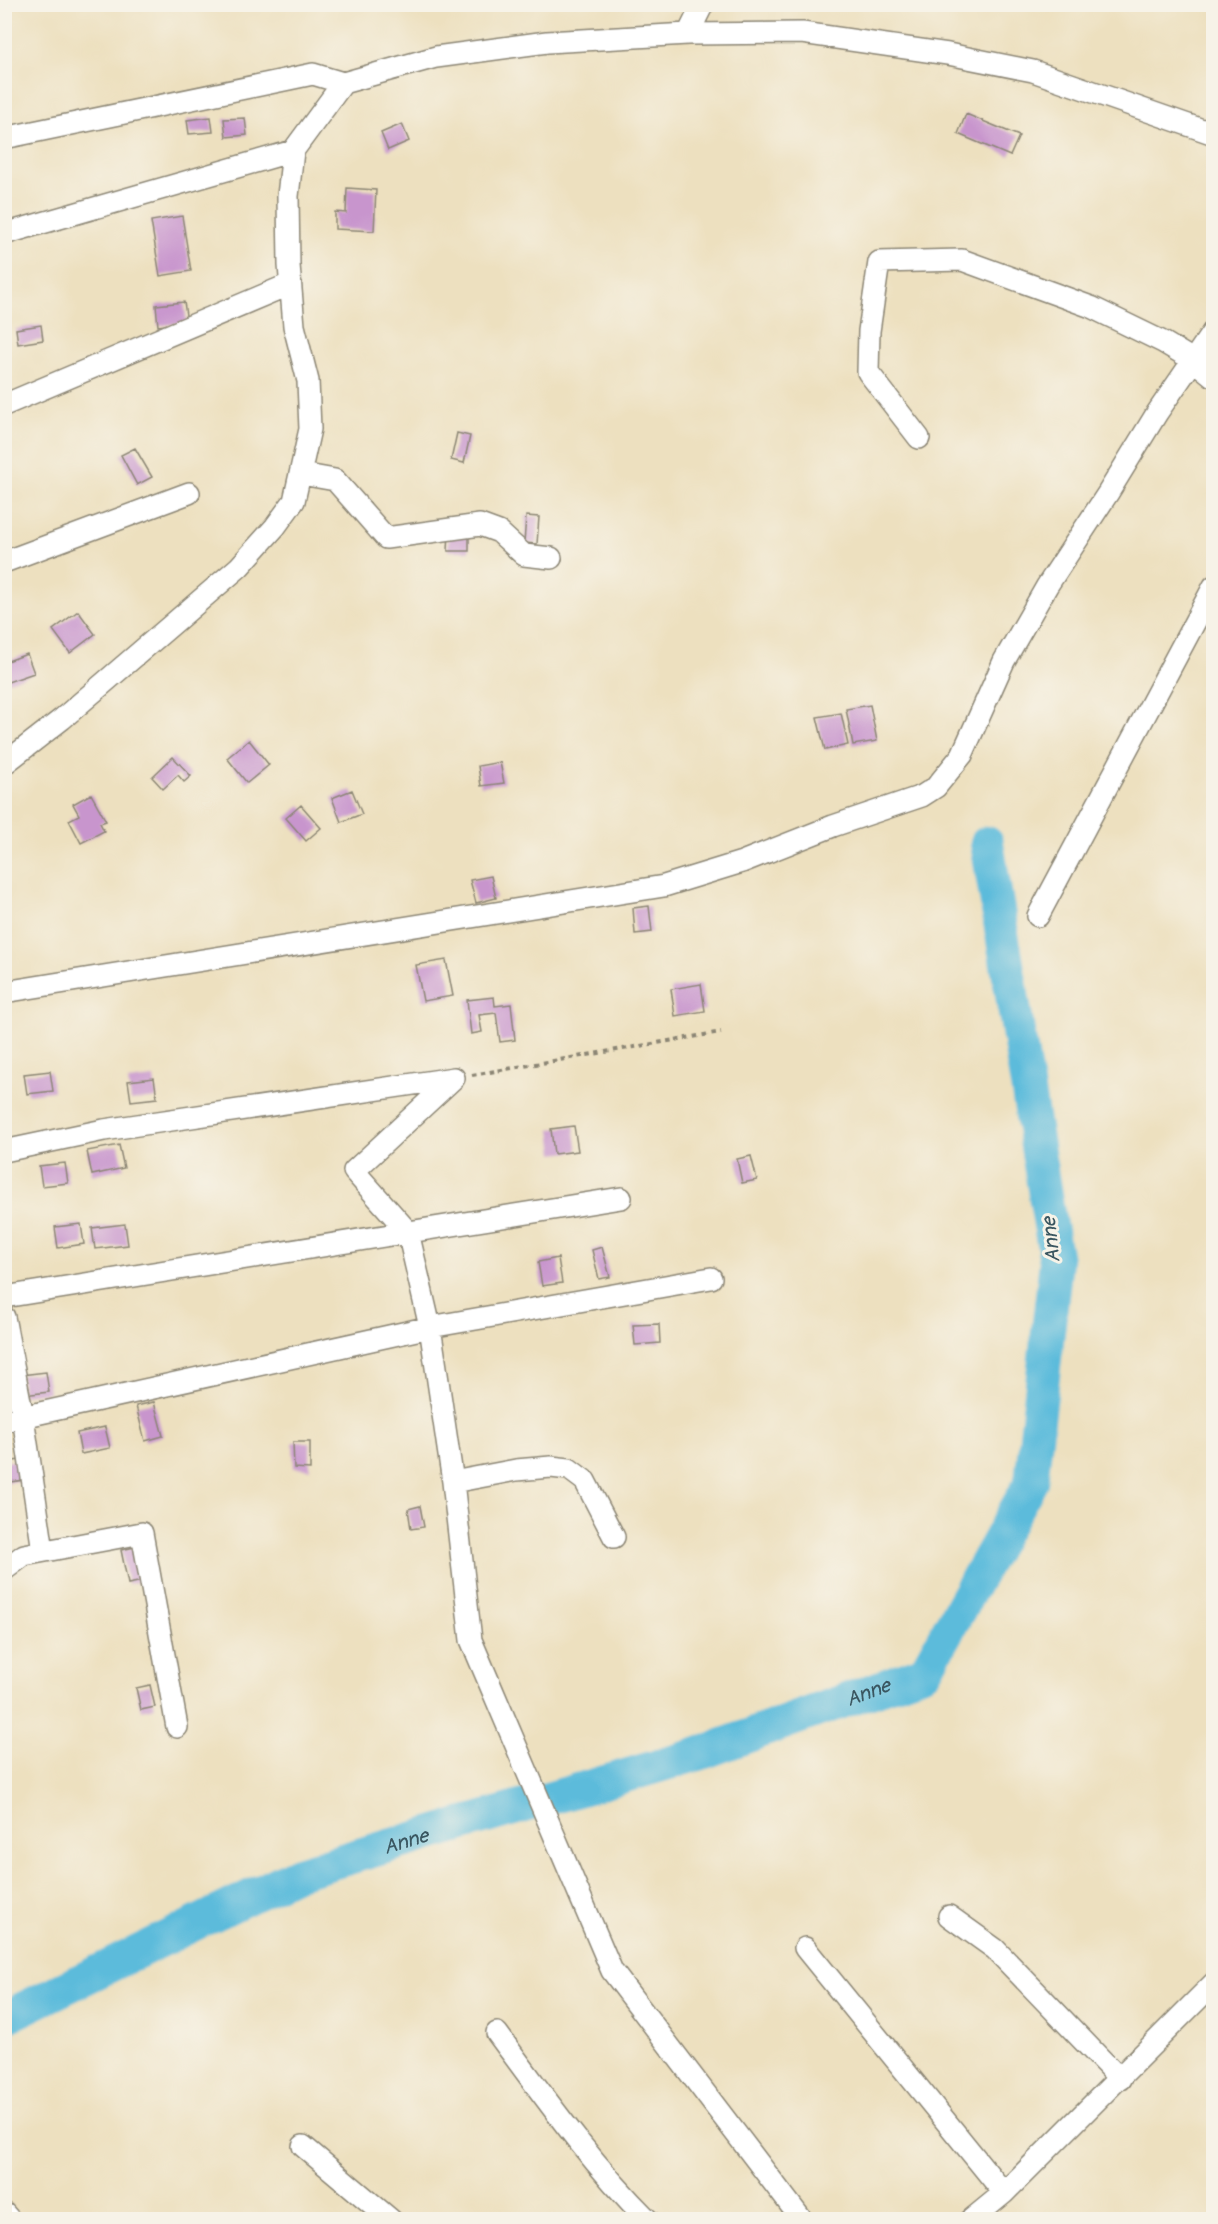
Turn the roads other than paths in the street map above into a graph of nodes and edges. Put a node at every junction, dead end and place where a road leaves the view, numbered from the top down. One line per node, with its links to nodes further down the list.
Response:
1 (703, 4): 2 (street)
2 (688, 34): 3 (street); 4 (street)
3 (343, 82): 5 (street); 6 (street)
4 (1214, 134)
5 (4, 138)
6 (293, 151): 7 (street); 8 (street)
7 (4, 234)
8 (290, 284): 12 (street); 14 (street)
9 (1214, 330): 10 (street)
10 (1193, 360): 11 (street); 13 (street); 21 (street)
11 (1214, 377)
12 (4, 405)
13 (919, 438)
14 (301, 474): 16 (street); 19 (street)
15 (189, 493): 17 (street)
16 (551, 558)
17 (4, 562)
18 (1214, 586): 20 (street)
19 (4, 764)
20 (1038, 916)
21 (4, 992)
22 (4, 1151): 24 (street)
23 (621, 1198): 24 (street)
24 (408, 1232): 26 (street); 28 (street)
25 (711, 1278): 28 (street)
26 (4, 1297)
27 (4, 1317): 29 (street)
28 (429, 1326): 29 (street); 30 (street)
29 (14, 1419): 32 (street)
30 (453, 1482): 31 (street); 46 (street)
31 (614, 1537)
32 (43, 1551): 33 (street); 34 (street)
33 (4, 1570)
34 (177, 1727)
35 (949, 1916): 39 (street)
36 (805, 1948): 41 (street)
37 (1214, 1983): 39 (street)
38 (497, 2032): 45 (street)
39 (1120, 2079): 41 (street)
40 (303, 2146): 44 (street)
41 (1004, 2193): 47 (street)
42 (4, 2213): 43 (street)
43 (10, 2220)
44 (391, 2220)
45 (648, 2220)
46 (802, 2220)
47 (971, 2220)

